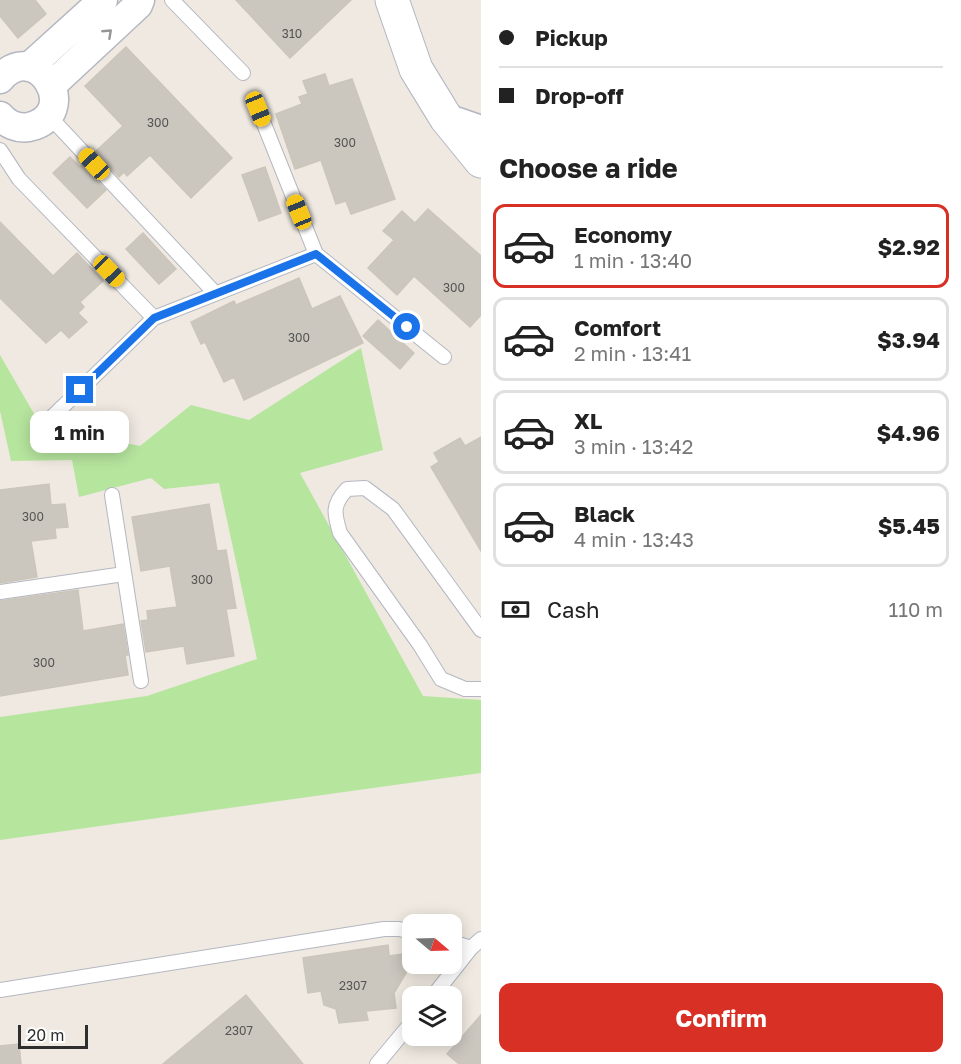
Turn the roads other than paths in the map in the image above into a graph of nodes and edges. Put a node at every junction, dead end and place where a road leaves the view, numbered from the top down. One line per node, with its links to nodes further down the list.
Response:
1 (103, 0): 5 (street)
2 (140, 0): 8 (street, one-way to 2)
3 (172, 0): 6 (lane)
4 (392, 0): 11 (street)
5 (29, 67): 7 (street); 8 (street)
6 (243, 73)
7 (0, 79)
8 (52, 85): 10 (street)
9 (258, 109): 16 (lane)
10 (49, 116): 12 (street); 17 (lane)
11 (446, 118): 13 (street); 15 (street)
12 (3, 127)
13 (481, 130)
14 (0, 150): 18 (lane)
15 (481, 161)
16 (316, 254): 17 (lane); 19 (lane)
17 (215, 293): 18 (lane)
18 (154, 318): 20 (lane)
19 (444, 357)
20 (50, 419)
21 (112, 495): 22 (lane)
22 (124, 573): 23 (lane); 25 (lane)
23 (0, 592)
24 (481, 630): 26 (lane)
25 (141, 681)
26 (481, 689)
27 (402, 930): 30 (lane)
28 (476, 943): 29 (lane)
29 (441, 986)
30 (0, 990)
31 (402, 1034): 32 (lane)
32 (377, 1064)

